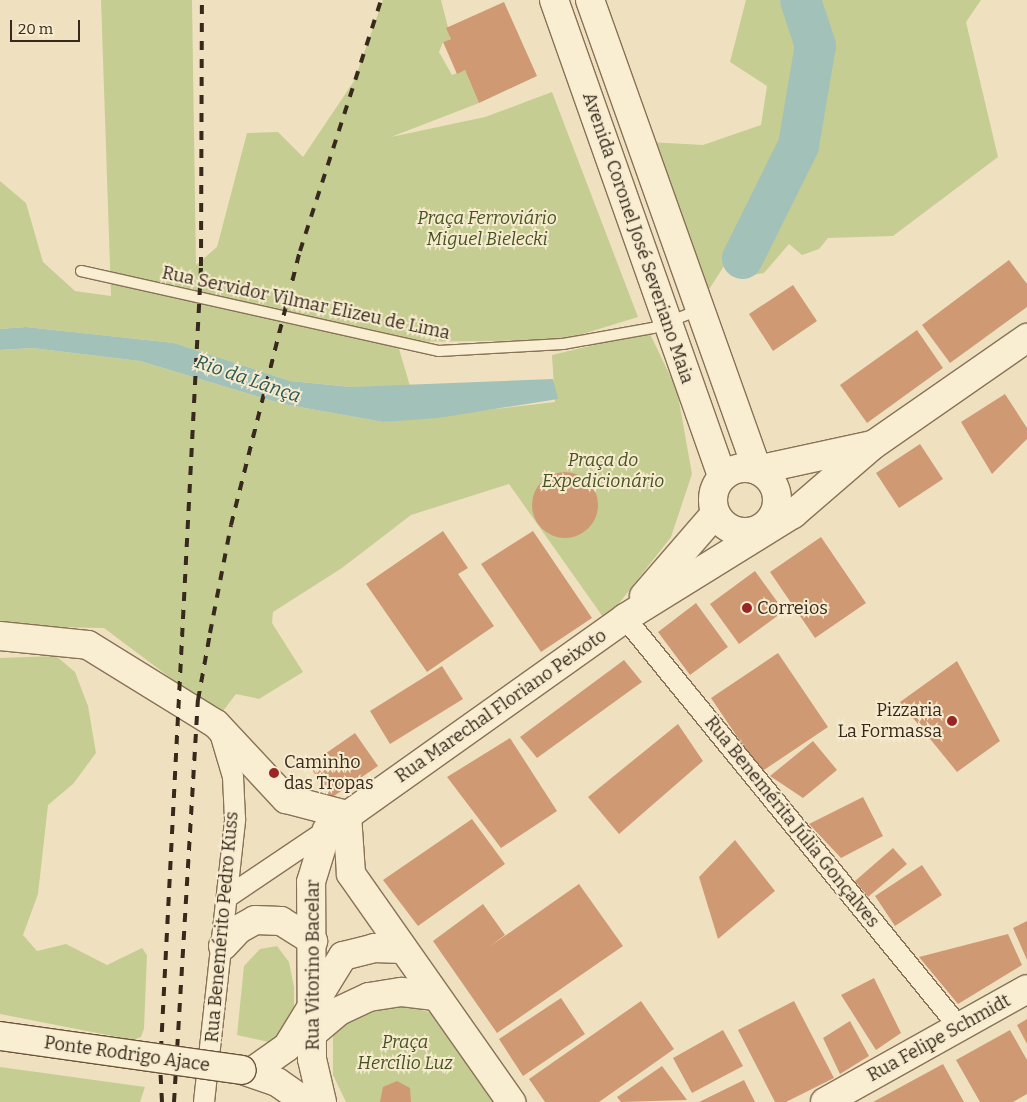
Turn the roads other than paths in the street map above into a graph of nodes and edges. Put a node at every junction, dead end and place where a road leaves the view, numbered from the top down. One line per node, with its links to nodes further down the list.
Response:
1 (554, 0): 5 (main road, Avenida Coronel José Severiano Maia)
2 (590, 0): 4 (main road, Avenida Coronel José Severiano Maia)
3 (81, 271): 5 (lane, Rua Servidor Vilmar Elizeu de Lima)
4 (700, 310): 5 (lane, Rua Servidor Vilmar Elizeu de Lima); 10 (main road, Avenida Coronel José Severiano Maia)
5 (668, 323): 7 (main road, Avenida Coronel José Severiano Maia)
6 (1027, 338): 8 (main road, Rua Marechal Floriano Peixoto)
7 (709, 438): 11 (main road, Avenida Coronel José Severiano Maia); 16 (main road)
8 (873, 445): 9 (main road, Rua Marechal Floriano Peixoto); 12 (main road, Rua Marechal Floriano Peixoto)
9 (794, 461): 10 (main road, Rua Marechal Floriano Peixoto); 12 (main road)
10 (757, 470): 11 (main road); 14 (main road)
11 (722, 476): 13 (main road)
12 (832, 481): 14 (main road, Rua Marechal Floriano Peixoto)
13 (715, 514): 15 (main road); 16 (main road, Rua Marechal Floriano Peixoto)
14 (784, 514): 15 (main road); 17 (main road, Rua Marechal Floriano Peixoto)
15 (743, 533): 17 (main road, Rua Marechal Floriano Peixoto)
16 (684, 551): 18 (main road, Rua Marechal Floriano Peixoto)
17 (719, 558): 18 (main road, Rua Marechal Floriano Peixoto)
18 (625, 618): 21 (main road, Rua Marechal Floriano Peixoto); 29 (street, Rua Benemérita Júlia Gonçalves)
19 (0, 636): 20 (main road)
20 (216, 724): 21 (main road); 22 (street, Rua Benemérito Pedro Kuss)
21 (337, 822): 22 (street, Rua Marechal Floriano Peixoto); 23 (main road, Rua Vitorino Bacelar); 25 (main road)
22 (229, 896): 24 (street, Rua Benemérito Pedro Kuss)
23 (313, 941): 24 (main road); 28 (main road, Rua Vitorino Bacelar)
24 (223, 946): 33 (street, Rua Benemérito Pedro Kuss)
25 (402, 949): 27 (main road); 28 (main road)
26 (1027, 989): 29 (main road, Rua Felipe Schmidt)
27 (435, 996): 30 (main road); 36 (main road)
28 (313, 999): 30 (main road, Rua Vitorino Bacelar); 32 (main road)
29 (959, 1027): 37 (main road, Rua Felipe Schmidt)
30 (313, 1033): 35 (main road, Rua Vitorino Bacelar)
31 (0, 1036): 32 (main road, Ponte Rodrigo Ajace, bridge)
32 (248, 1070): 34 (main road)
33 (204, 1102)
34 (306, 1102)
35 (322, 1102)
36 (511, 1102)
37 (825, 1102)

